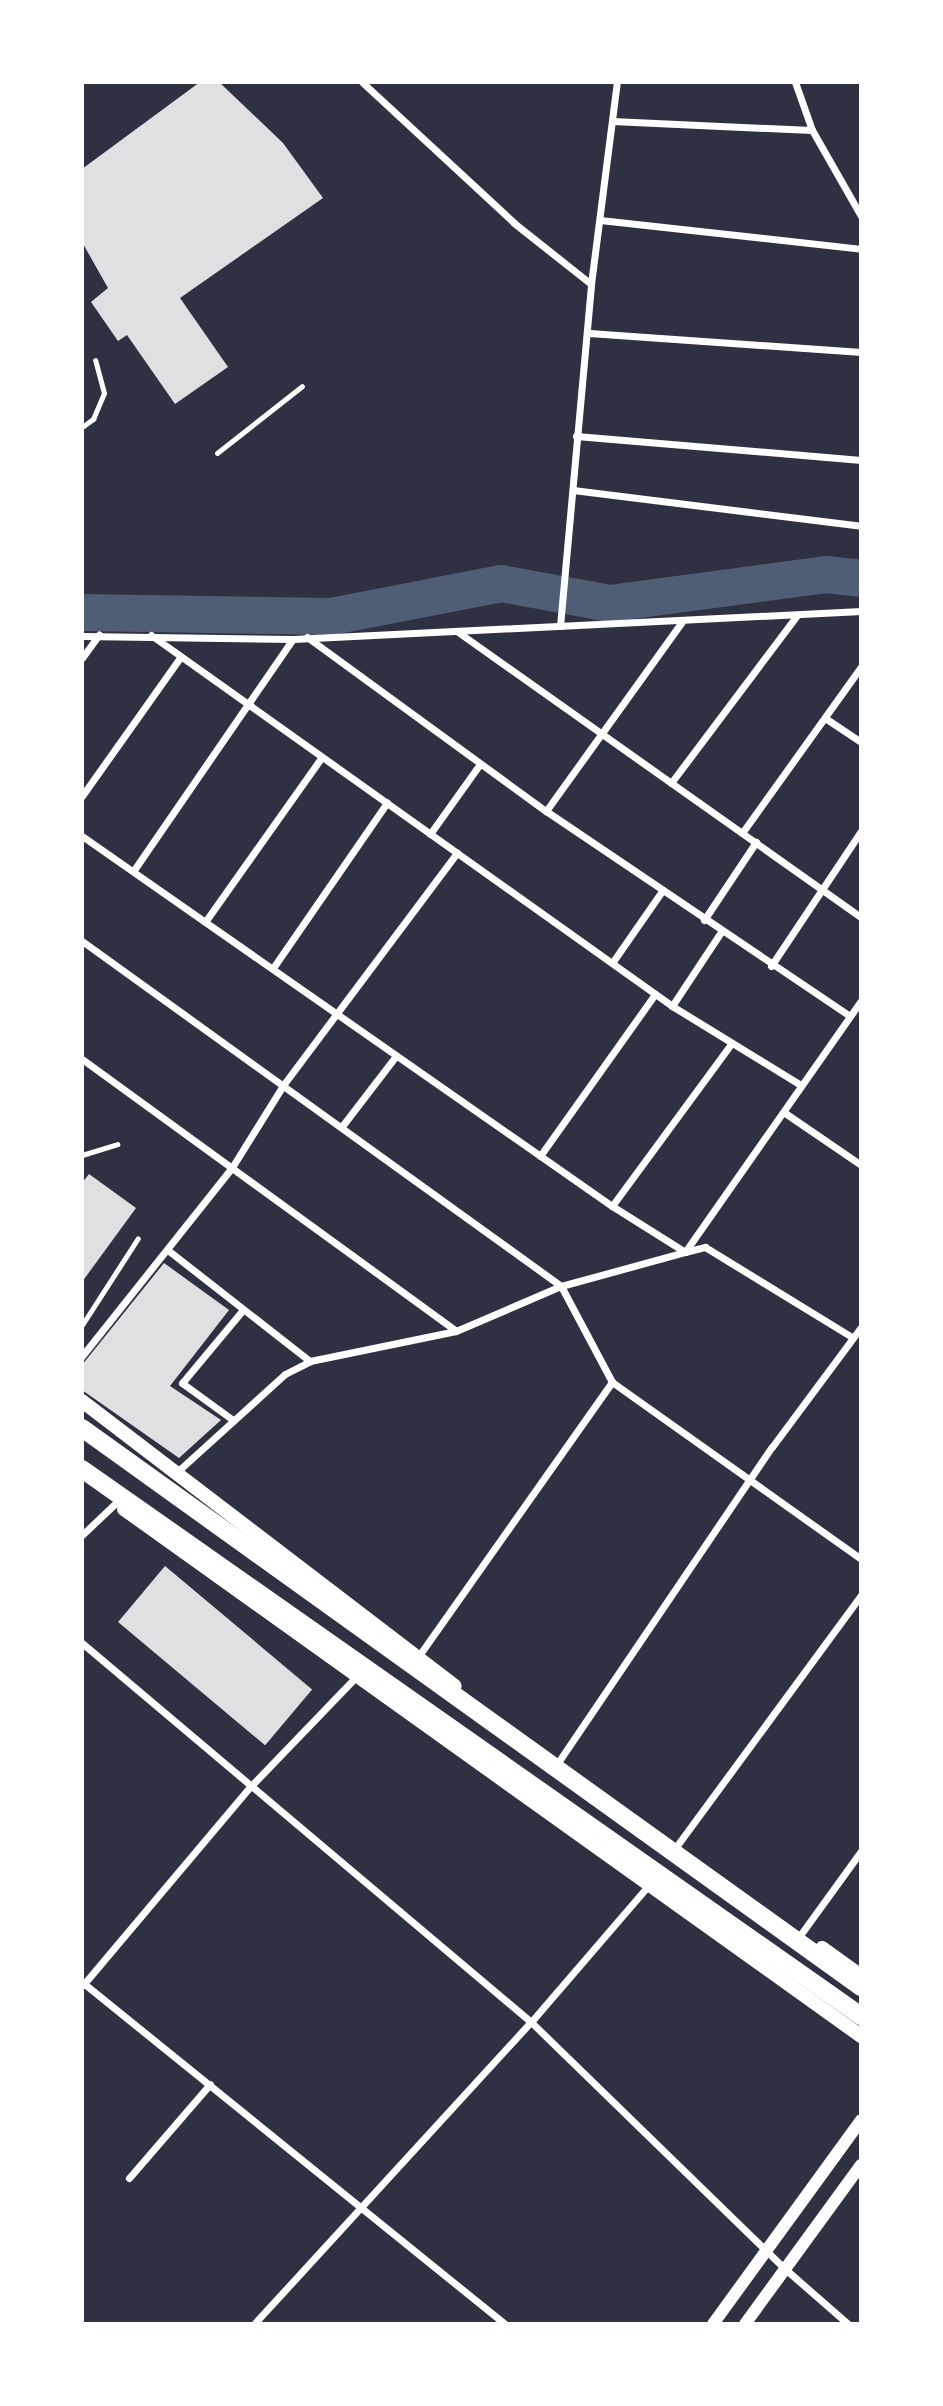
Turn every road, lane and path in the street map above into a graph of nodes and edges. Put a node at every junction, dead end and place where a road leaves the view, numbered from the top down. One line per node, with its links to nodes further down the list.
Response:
1 (362, 82): 10 (street)
2 (606, 82): 4 (street)
3 (795, 82): 6 (street)
4 (616, 84): 5 (street)
5 (612, 121): 6 (street); 8 (street)
6 (812, 130): 7 (street)
7 (861, 216)
8 (600, 220): 9 (street); 10 (street)
9 (861, 249)
10 (591, 284): 11 (street)
11 (589, 333): 12 (street); 16 (street)
12 (861, 352)
13 (95, 360): 15 (lane)
14 (302, 386): 17 (lane)
15 (82, 427)
16 (576, 436): 18 (street); 19 (street)
17 (217, 453)
18 (861, 460)
19 (573, 490): 20 (street); 24 (street)
20 (861, 526)
21 (861, 611): 22 (street)
22 (797, 615): 23 (street); 40 (street)
23 (683, 620): 24 (street); 36 (street)
24 (560, 626): 25 (street)
25 (458, 631): 29 (street); 36 (street)
26 (99, 635): 27 (street); 28 (street); 32 (street)
27 (151, 635): 30 (street); 31 (street)
28 (82, 636)
29 (307, 637): 30 (street); 39 (street)
30 (293, 639): 34 (street)
31 (181, 656): 34 (street); 41 (street)
32 (82, 658)
33 (861, 667): 35 (street)
34 (251, 704): 38 (street); 50 (street)
35 (825, 718): 37 (street); 45 (street)
36 (601, 734): 40 (street); 43 (street)
37 (861, 742)
38 (322, 757): 42 (street); 55 (street)
39 (480, 764): 43 (street); 46 (street)
40 (671, 783): 45 (street)
41 (82, 796)
42 (387, 803): 46 (street); 60 (street)
43 (546, 811): 52 (street)
44 (861, 831): 51 (street)
45 (742, 833): 48 (street)
46 (430, 834): 49 (street)
47 (82, 836): 50 (street)
48 (756, 842): 51 (street); 54 (street)
49 (457, 853): 58 (street); 64 (street)
50 (134, 870): 55 (street)
51 (823, 890): 53 (street); 59 (street)
52 (662, 891): 54 (street); 58 (street)
53 (861, 917)
54 (704, 920): 56 (street)
55 (205, 922): 60 (street)
56 (721, 932): 59 (street); 63 (street)
57 (82, 941): 69 (street)
58 (612, 963): 61 (street)
59 (771, 966): 65 (street)
60 (273, 968): 64 (street)
61 (655, 994): 63 (street); 75 (street)
62 (861, 1001): 65 (street)
63 (672, 1006): 66 (street)
64 (341, 1014): 67 (street); 69 (street)
65 (849, 1015): 70 (street)
66 (731, 1044): 70 (street); 78 (street)
67 (396, 1056): 72 (street); 75 (street)
68 (82, 1059): 77 (street)
69 (284, 1084): 72 (street); 77 (street)
70 (801, 1086): 71 (street)
71 (785, 1113): 76 (street); 81 (street)
72 (343, 1125): 82 (street)
73 (117, 1144): 74 (lane)
74 (82, 1155)
75 (540, 1156): 78 (street)
76 (861, 1165)
77 (231, 1169): 80 (street); 86 (street)
78 (612, 1206): 81 (street)
79 (138, 1238): 84 (lane)
80 (169, 1251): 83 (street); 88 (street)
81 (685, 1252): 82 (street); 87 (street)
82 (561, 1286): 86 (street); 90 (street)
83 (242, 1311): 89 (street); 92 (street)
84 (83, 1322)
85 (861, 1327): 87 (street)
86 (456, 1331): 89 (street)
87 (852, 1337): 99 (street)
88 (82, 1356)
89 (310, 1361): 92 (street)
90 (612, 1382): 99 (street); 105 (street)
91 (82, 1401): 94 (main road)
92 (233, 1420): 97 (street)
93 (82, 1428): 95 (main road)
94 (123, 1432): 95 (main road); 97 (main road)
95 (108, 1447): 109 (main road)
96 (82, 1469): 100 (main road)
97 (178, 1471): 105 (main road)
98 (82, 1480): 100 (main road)
99 (750, 1480): 102 (street); 107 (street)
100 (120, 1500): 101 (street); 106 (main road); 116 (main road)
101 (82, 1535)
102 (861, 1559)
103 (861, 1595): 109 (street)
104 (82, 1643): 108 (street)
105 (418, 1657): 107 (main road)
106 (357, 1676): 108 (street); 111 (main road)
107 (557, 1764): 109 (main road)
108 (250, 1787): 114 (street); 117 (street)
109 (673, 1851): 112 (main road); 115 (main road)
110 (861, 1851): 112 (street)
111 (649, 1885): 117 (street); 118 (main road)
112 (801, 1934): 113 (main road)
113 (861, 1976)
114 (83, 1984): 119 (street)
115 (861, 1987)
116 (861, 2016)
117 (531, 2022): 123 (street); 124 (street)
118 (861, 2036)
119 (211, 2084): 122 (street); 123 (street)
120 (861, 2120): 124 (street)
121 (861, 2165): 125 (street)
122 (129, 2178)
123 (361, 2205): 126 (street); 127 (street)
124 (766, 2247): 125 (street); 128 (street)
125 (784, 2268): 129 (street); 130 (street)
126 (254, 2324)
127 (505, 2324)
128 (713, 2324)
129 (745, 2324)
130 (848, 2324)

